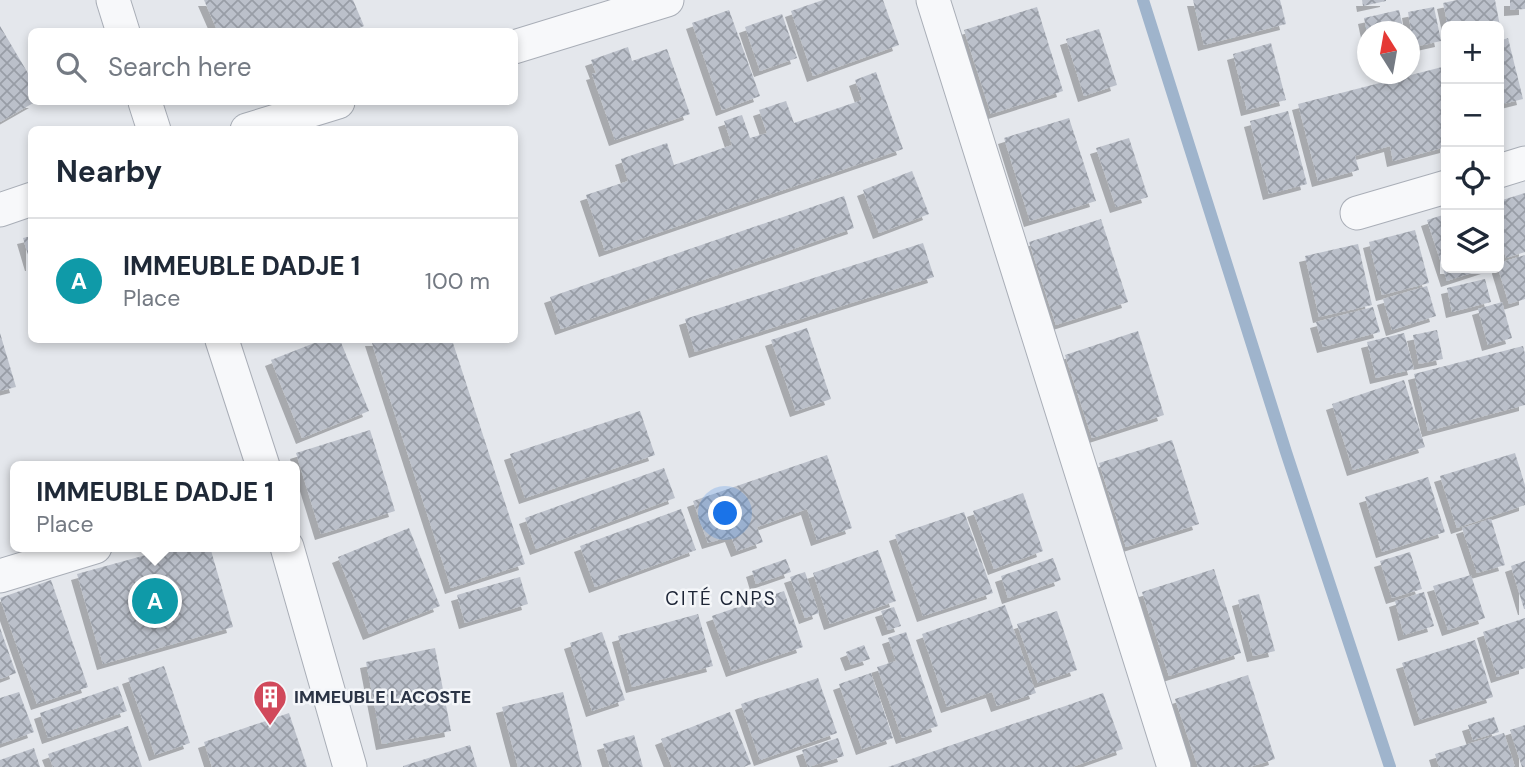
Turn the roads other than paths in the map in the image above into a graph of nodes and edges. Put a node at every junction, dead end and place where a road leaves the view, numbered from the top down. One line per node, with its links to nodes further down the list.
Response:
1 (113, 0): 4 (street)
2 (667, 0): 5 (street)
3 (933, 0): 22 (street)
4 (122, 28)
5 (518, 46)
6 (146, 105): 8 (street)
7 (328, 105): 9 (street)
8 (153, 126)
9 (260, 126)
10 (1525, 163): 11 (street)
11 (1504, 169)
12 (1441, 188): 15 (street)
13 (28, 201): 14 (street)
14 (0, 210)
15 (1357, 213)
16 (223, 343): 17 (street)
17 (261, 461)
18 (79, 552): 20 (street)
19 (288, 552): 21 (street)
20 (0, 576)
21 (350, 767)
22 (1174, 767)

